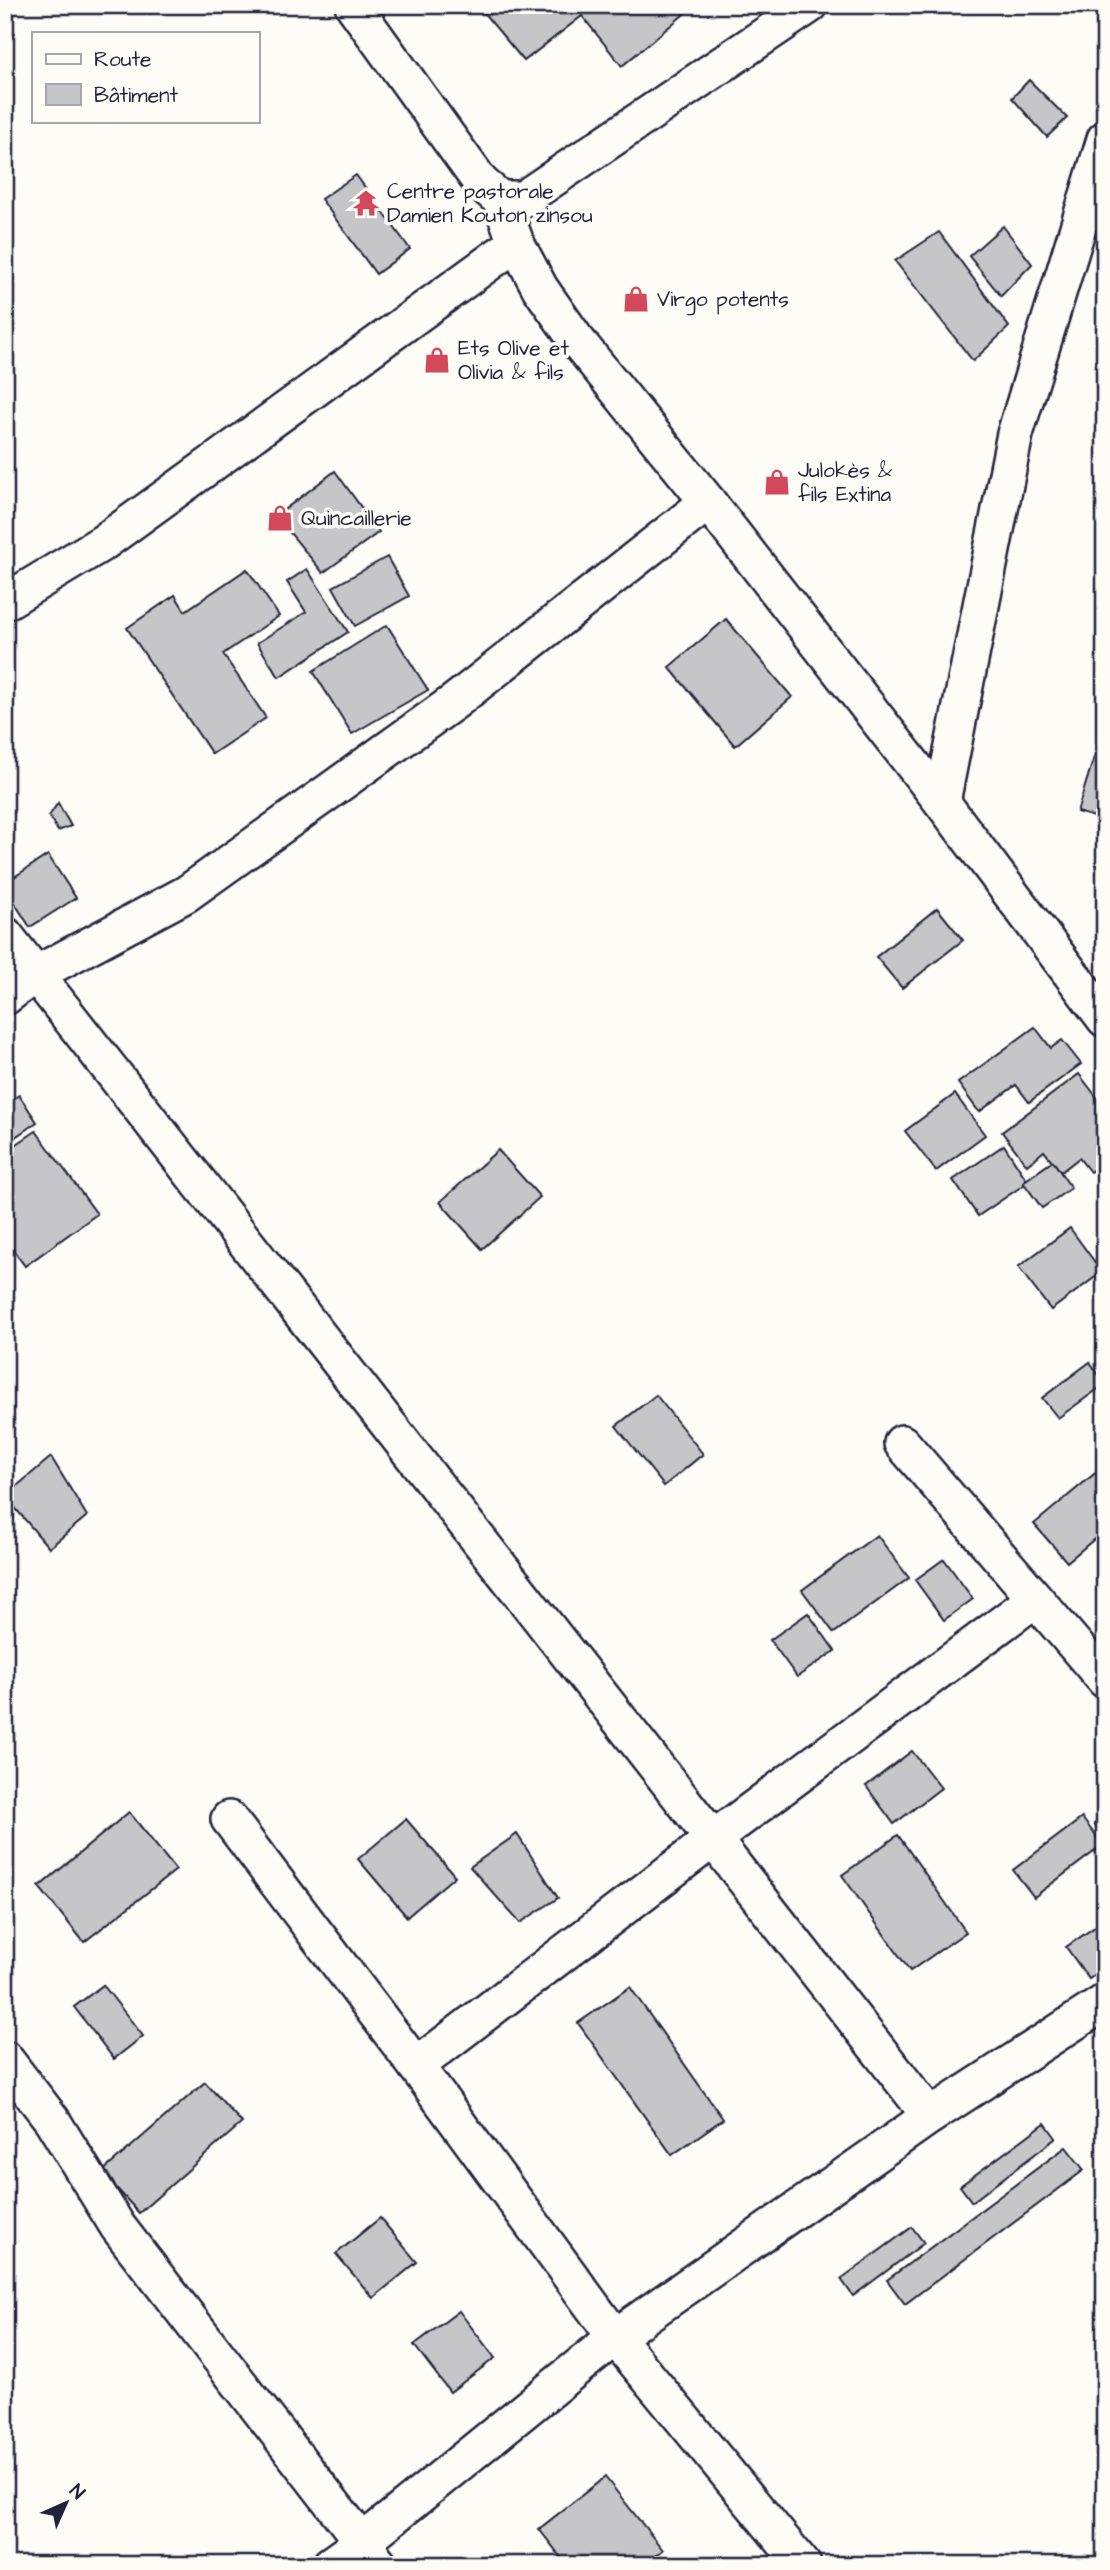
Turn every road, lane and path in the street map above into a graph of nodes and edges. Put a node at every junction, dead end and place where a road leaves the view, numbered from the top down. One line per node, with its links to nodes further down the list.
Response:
1 (354, 5): 4 (street)
2 (810, 5): 4 (street)
3 (1105, 139): 8 (street)
4 (500, 199): 5 (street)
5 (516, 243): 6 (street); 7 (street)
6 (708, 502): 8 (street); 10 (street)
7 (5, 601)
8 (942, 802): 12 (street)
9 (5, 935): 10 (street)
10 (34, 975): 11 (street); 17 (street)
11 (5, 997)
12 (1105, 1019)
13 (902, 1443): 14 (street)
14 (1035, 1599): 15 (street); 17 (street)
15 (1105, 1680)
16 (229, 1819): 20 (street)
17 (713, 1839): 20 (street); 21 (street)
18 (1105, 2002): 21 (street)
19 (5, 2059): 23 (street)
20 (416, 2066): 22 (street)
21 (930, 2116): 22 (street)
22 (615, 2337): 23 (street); 25 (street)
23 (371, 2554): 24 (street)
24 (330, 2565)
25 (803, 2565)

